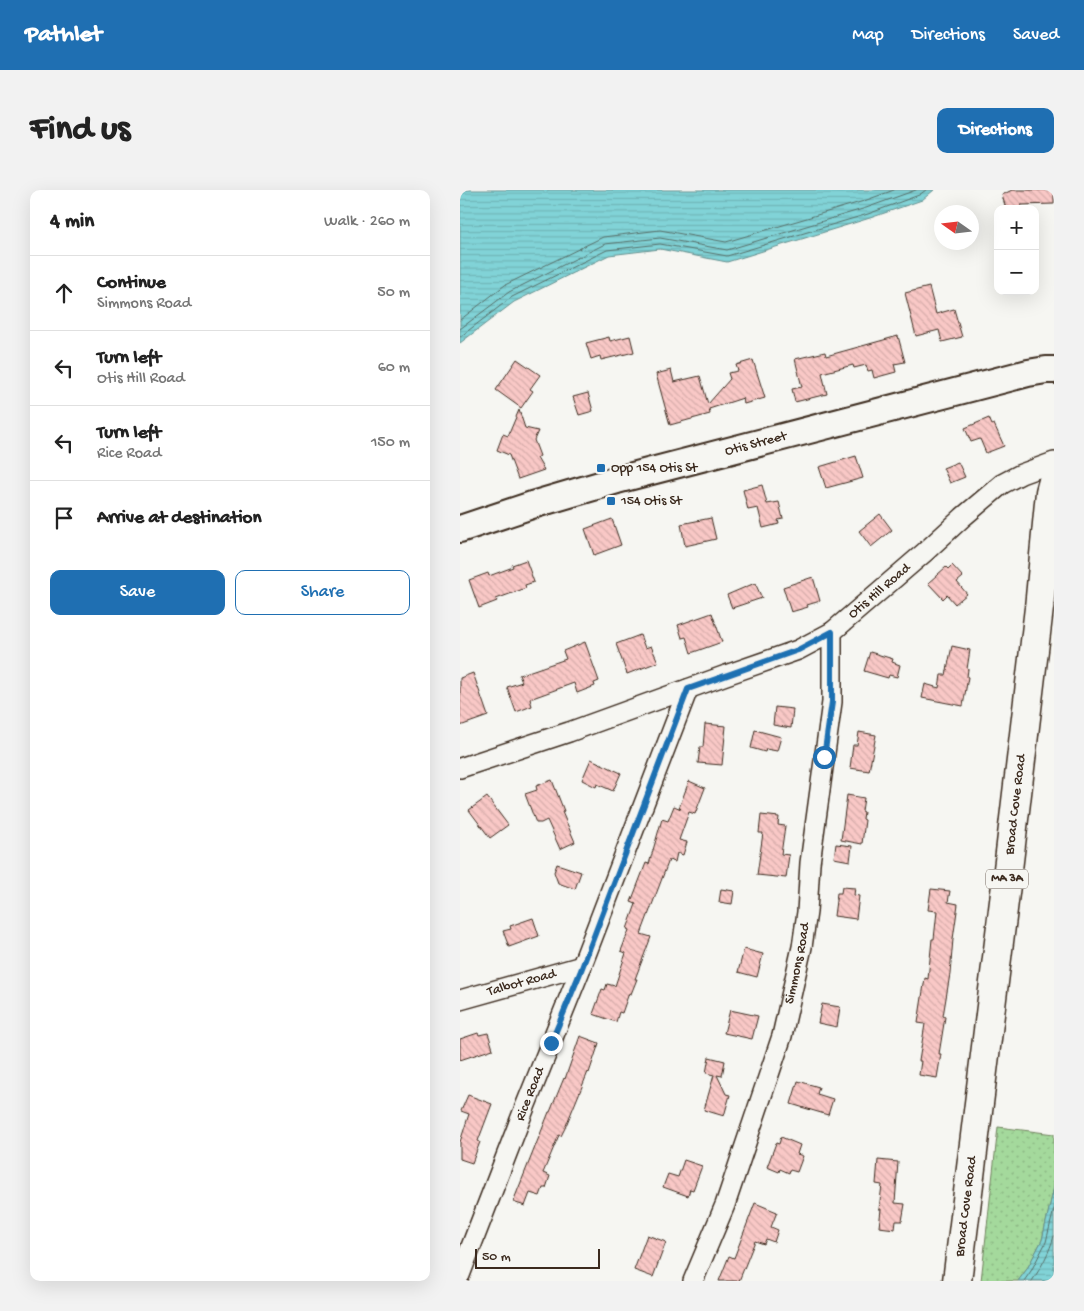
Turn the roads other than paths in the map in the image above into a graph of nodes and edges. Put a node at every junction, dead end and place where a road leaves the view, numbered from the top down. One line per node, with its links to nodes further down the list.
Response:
1 (1054, 370): 4 (street, Otis Street)
2 (1054, 462): 5 (street, Otis Hill Road)
3 (1054, 477): 12 (main road, Broad Cove Road / MA 3A)
4 (460, 529)
5 (832, 632): 6 (street, Otis Hill Road); 11 (street, Simmons Road)
6 (688, 689): 7 (street, Otis Hill Road); 8 (street, Rice Road)
7 (460, 768)
8 (582, 966): 9 (street, Talbot Road); 10 (street, Rice Road)
9 (460, 1000)
10 (460, 1275)
11 (693, 1281)
12 (957, 1281)

